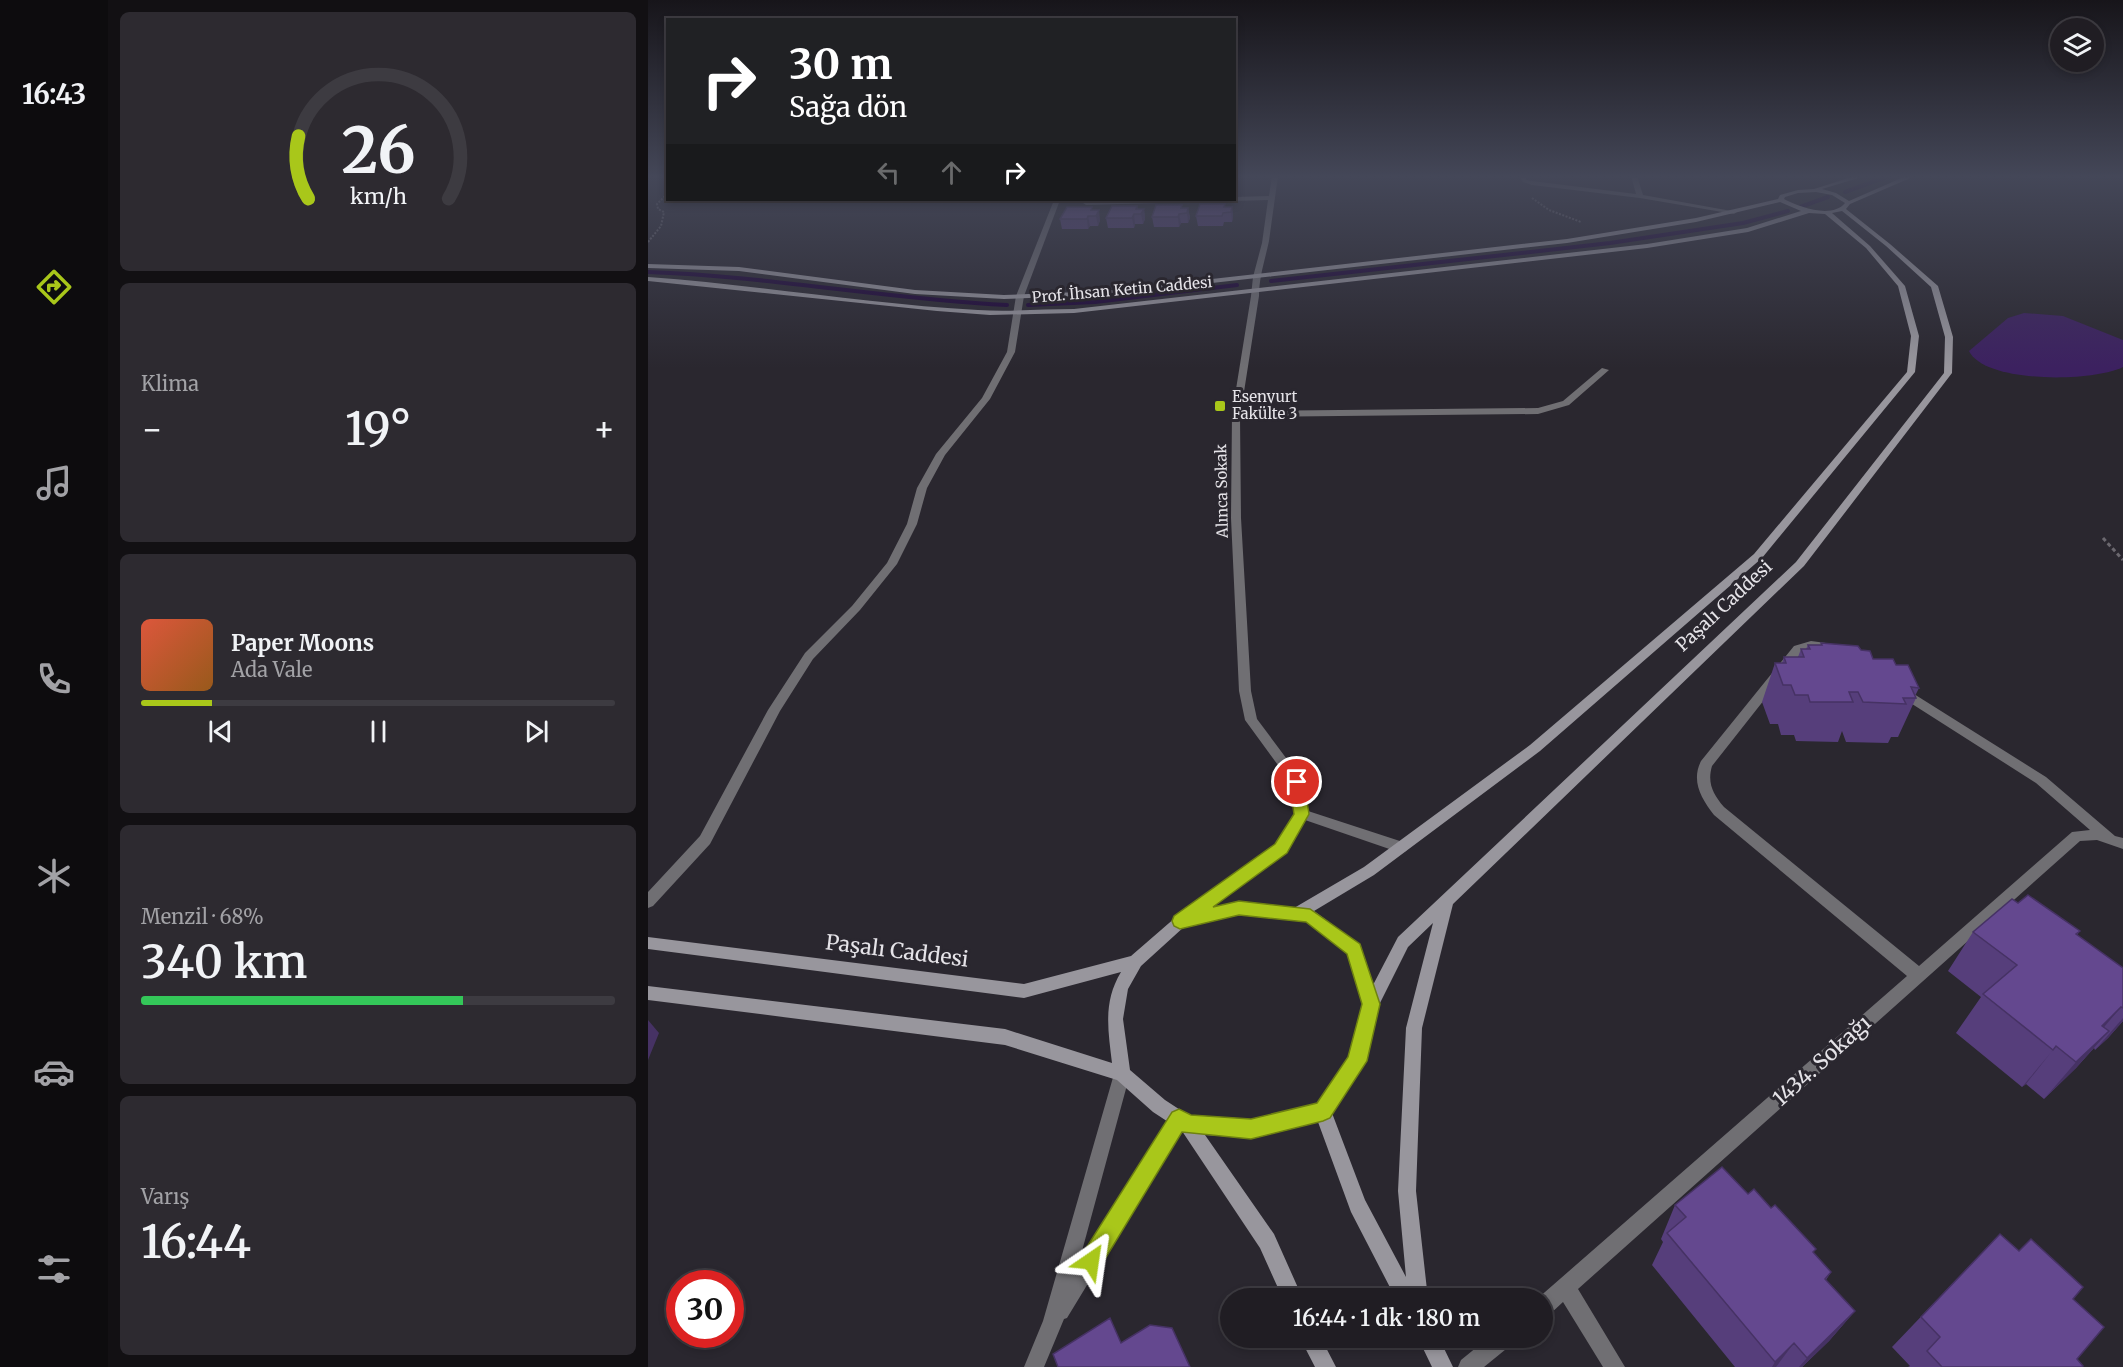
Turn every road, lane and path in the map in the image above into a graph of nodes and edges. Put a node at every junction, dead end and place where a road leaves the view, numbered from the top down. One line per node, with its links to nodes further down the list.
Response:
1 (1042, 240): 11 (street)
2 (1265, 240): 8 (street, Alınca Sokak)
3 (1574, 240): 8 (street, Prof. İhsan Ketin Caddesi)
4 (1686, 240): 10 (street, Prof. İhsan Ketin Caddesi)
5 (1860, 240): 21 (street, Paşalı Caddesi)
6 (1882, 240): 22 (street, Paşalı Caddesi)
7 (648, 266): 11 (street, Prof. İhsan Ketin Caddesi)
8 (1256, 277): 10 (street, Alınca Sokak); 11 (street, Prof. İhsan Ketin Caddesi)
9 (648, 279): 12 (street, Prof. İhsan Ketin Caddesi)
10 (1256, 292): 12 (street, Prof. İhsan Ketin Caddesi); 14 (street, Alınca Sokak)
11 (1020, 296): 12 (street)
12 (1017, 312): 23 (street)
13 (1605, 370): 14 (street)
14 (1236, 414): 19 (street, Alınca Sokak)
15 (2103, 538): 16 (path)
16 (2123, 560)
17 (1836, 650): 28 (street)
18 (1894, 687): 20 (street)
19 (1302, 814): 21 (street); 25 (street)
20 (2116, 842): 28 (street, 1434. Sokağı)
21 (1401, 847): 24 (street, Paşalı Caddesi)
22 (1446, 901): 30 (street, Paşalı Caddesi); 36 (street)
23 (648, 902)
24 (1296, 914): 25 (street); 30 (street)
25 (1180, 921): 27 (street)
26 (648, 943): 27 (street, Paşalı Caddesi)
27 (1137, 961): 31 (street)
28 (1919, 976): 37 (street, 1434. Sokağı)
29 (648, 993): 31 (street)
30 (1371, 1004): 32 (street, Paşalı Caddesi)
31 (1122, 1074): 33 (street); 39 (street)
32 (1323, 1112): 33 (street); 35 (street)
33 (1184, 1122): 34 (street); 39 (street)
34 (1288, 1288)
35 (1401, 1288)
36 (1417, 1288)
37 (1566, 1289): 38 (street, 1434. Sokağı); 47 (street)
38 (1553, 1299)
39 (1053, 1322): 43 (street)
40 (1316, 1348): 44 (street)
41 (1433, 1348): 45 (street)
42 (1492, 1348): 46 (street)
43 (1034, 1367)
44 (1326, 1367)
45 (1443, 1367)
46 (1468, 1367)
47 (1615, 1367)

